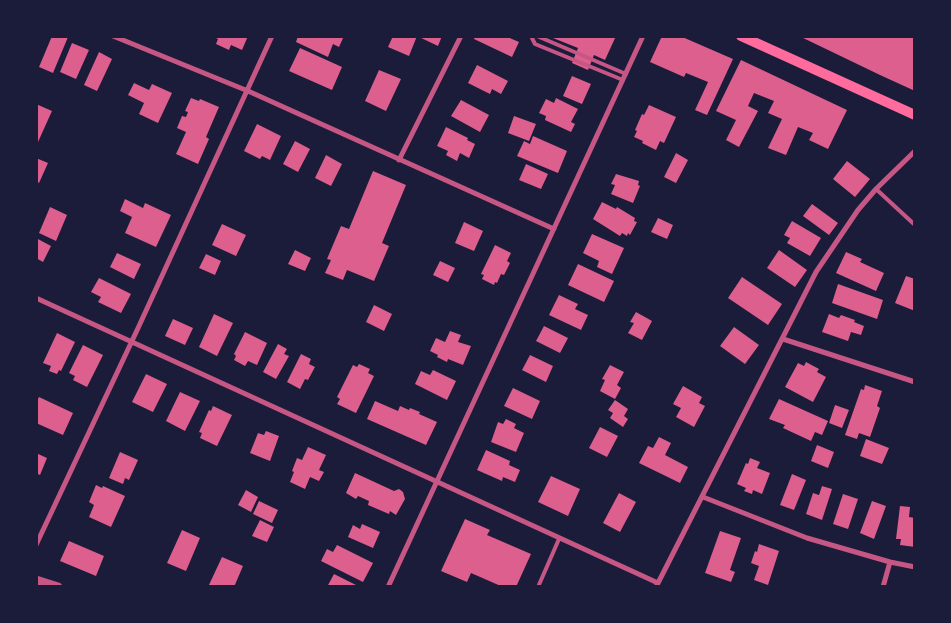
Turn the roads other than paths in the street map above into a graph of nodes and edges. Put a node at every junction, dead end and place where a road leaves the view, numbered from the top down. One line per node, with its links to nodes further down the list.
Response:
1 (113, 36): 10 (street)
2 (272, 36): 10 (street)
3 (461, 36): 13 (street)
4 (531, 36): 9 (lane)
5 (537, 36): 8 (lane)
6 (643, 36): 8 (street)
7 (744, 37): 11 (main road)
8 (626, 74): 9 (street)
9 (623, 80): 16 (street)
10 (248, 92): 13 (street); 19 (street)
11 (915, 115)
12 (915, 151): 14 (street)
13 (399, 160): 16 (street)
14 (876, 189): 15 (lane); 18 (street)
15 (915, 224)
16 (554, 229): 21 (street)
17 (36, 298): 19 (street)
18 (783, 339): 20 (street); 22 (street)
19 (132, 342): 21 (street); 24 (street)
20 (915, 382)
21 (436, 482): 23 (street); 30 (street)
22 (703, 497): 25 (street); 28 (street)
23 (559, 538): 28 (street); 31 (lane)
24 (36, 545)
25 (890, 562): 26 (street); 32 (street)
26 (915, 567)
27 (36, 580): 29 (street)
28 (657, 585)
29 (58, 587)
30 (388, 587)
31 (538, 587)
32 (883, 587)

